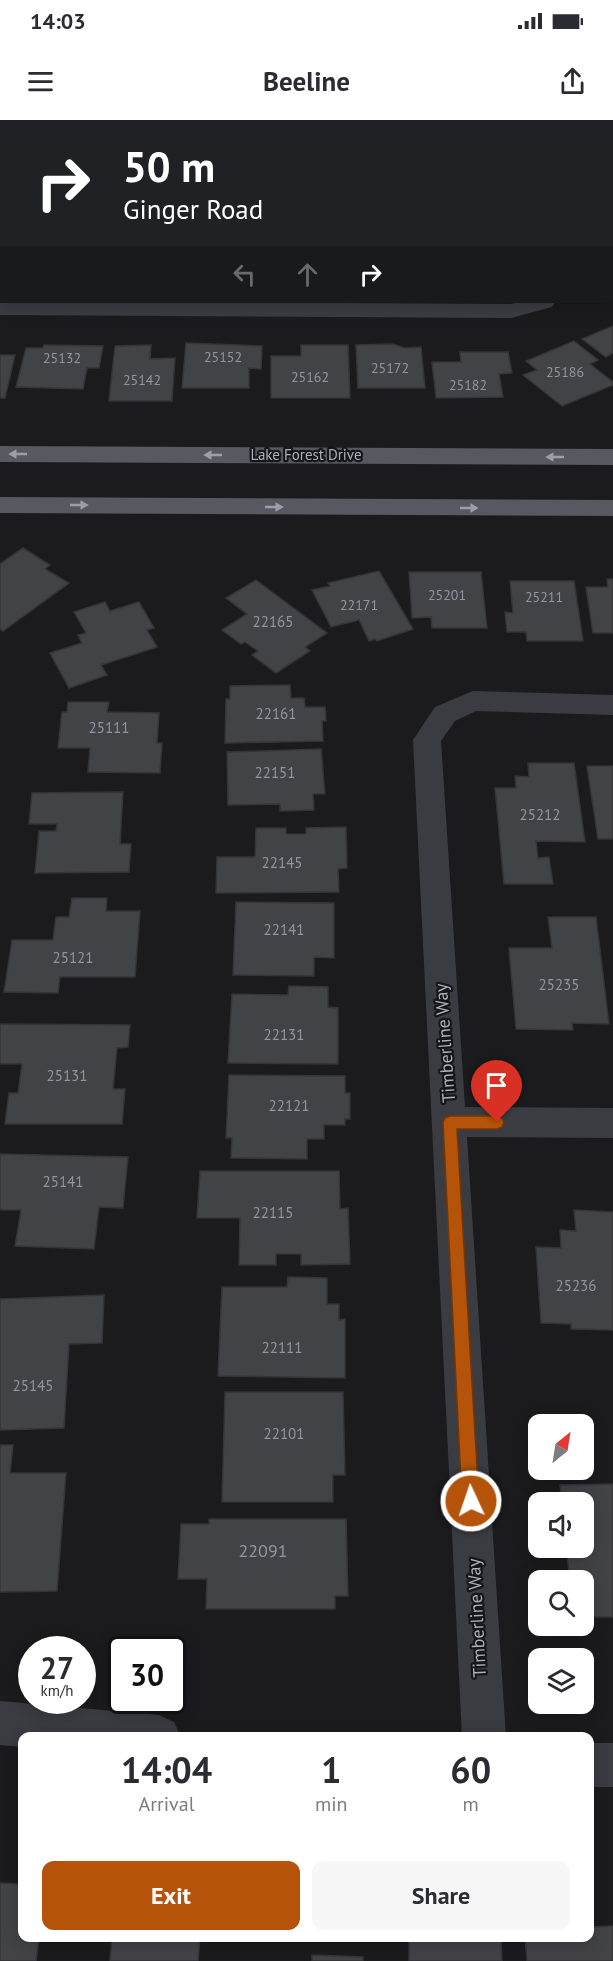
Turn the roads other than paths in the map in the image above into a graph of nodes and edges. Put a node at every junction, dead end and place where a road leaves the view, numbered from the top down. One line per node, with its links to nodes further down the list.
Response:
1 (540, 303): 2 (street)
2 (0, 308)
3 (0, 454): 4 (main road, Lake Forest Drive, one-way to 3)
4 (613, 457)
5 (0, 505): 6 (main road, one-way to 6)
6 (613, 508)
7 (613, 705): 8 (street, Timberline Way)
8 (450, 1122): 9 (street); 12 (street, Timberline Way)
9 (613, 1123)
10 (0, 1724): 11 (street)
11 (98, 1732)
12 (483, 1732)
13 (594, 1765): 14 (street)
14 (613, 1765)

